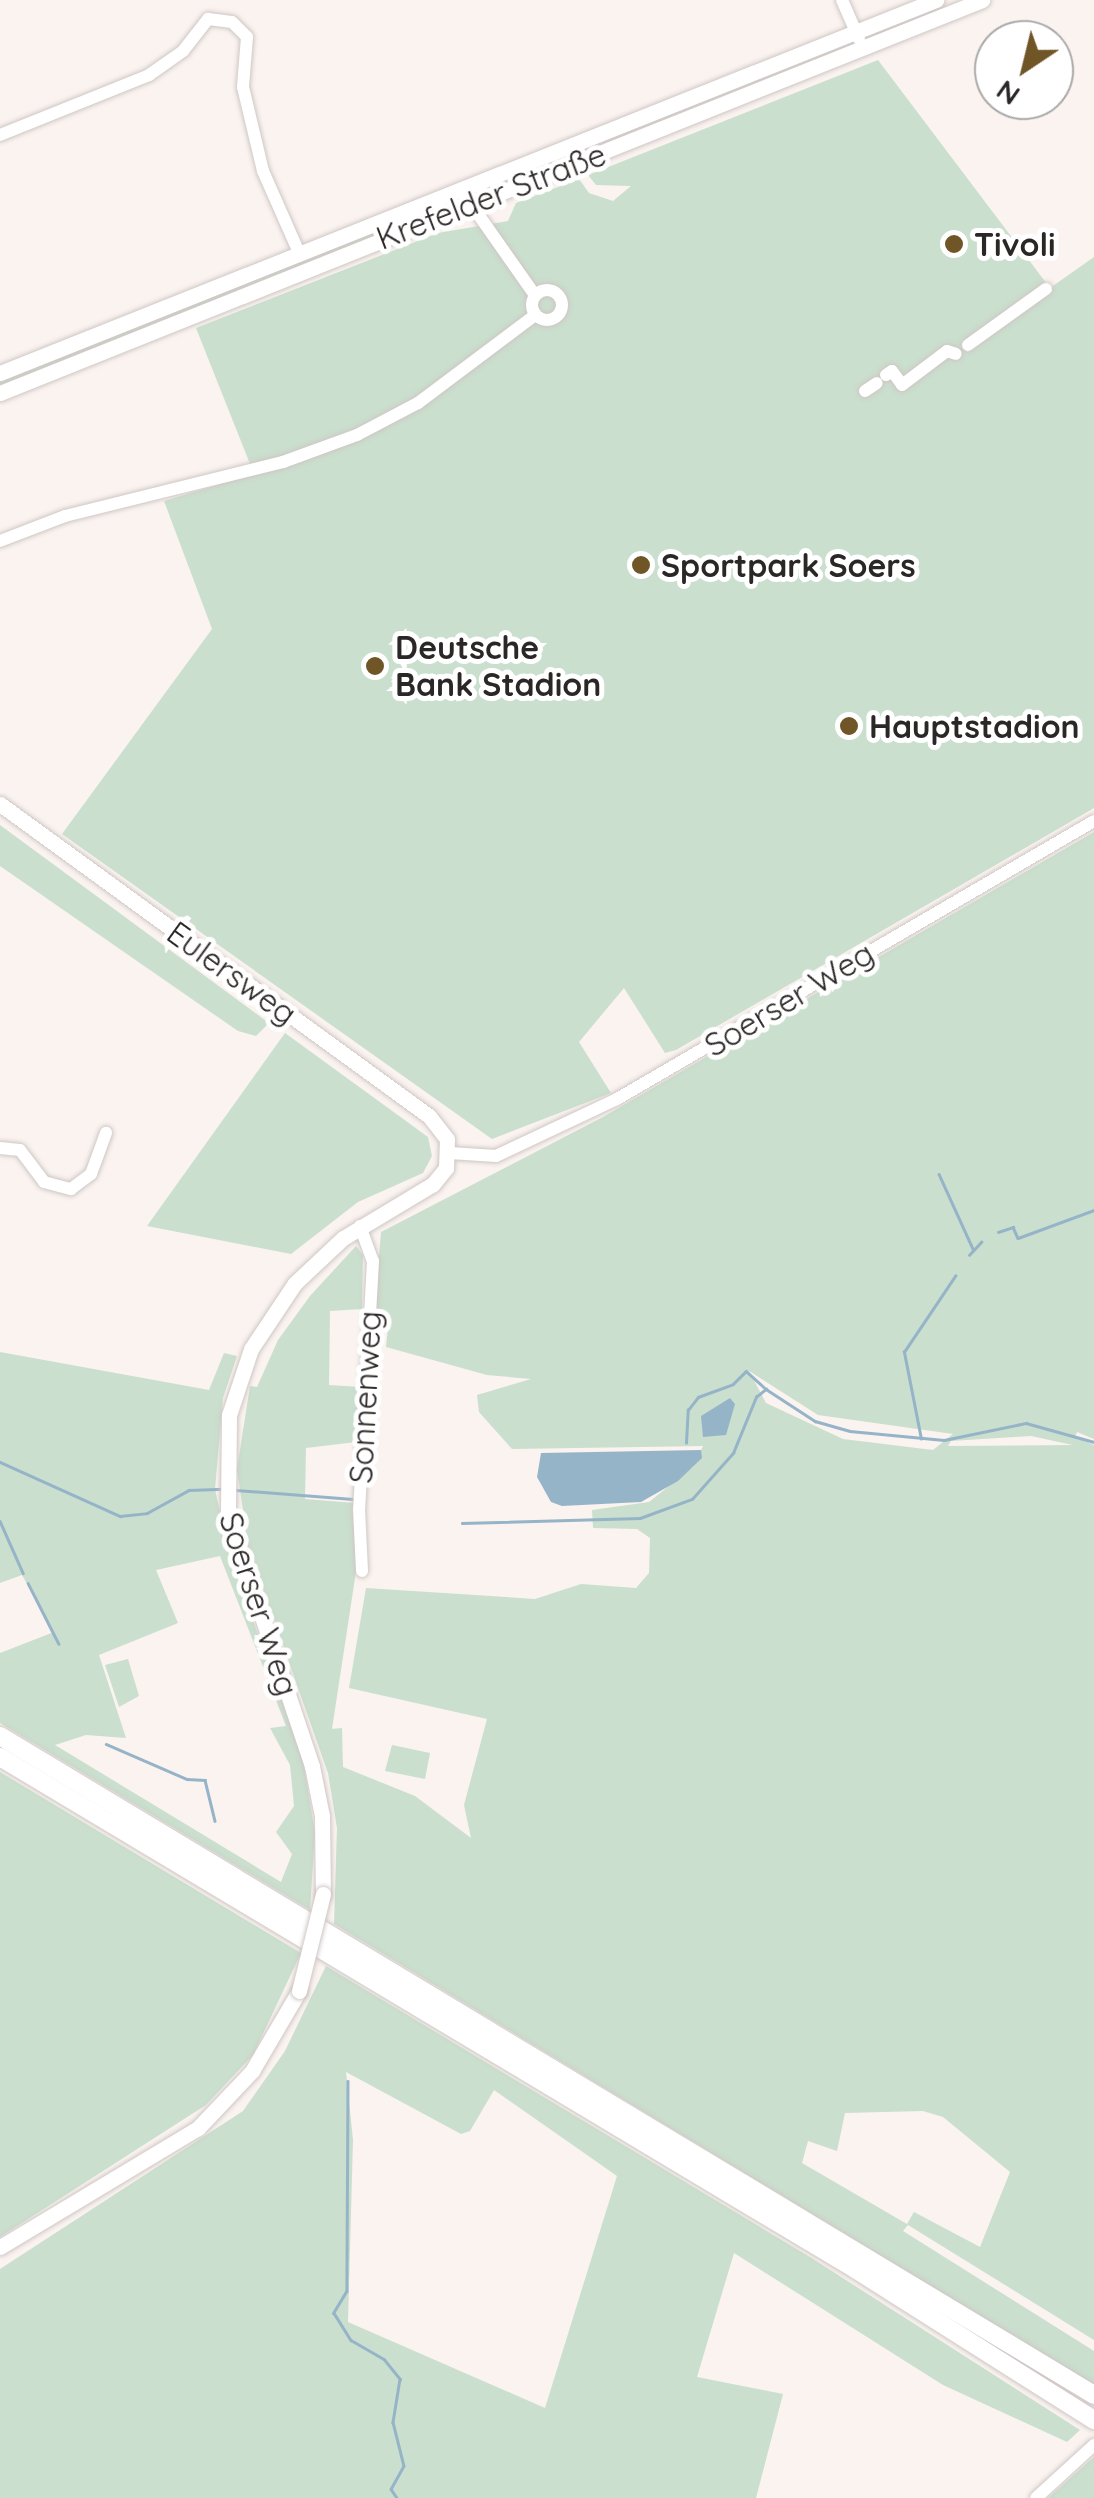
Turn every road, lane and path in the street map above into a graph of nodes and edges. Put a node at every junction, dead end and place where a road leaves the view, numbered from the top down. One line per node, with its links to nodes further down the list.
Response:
1 (842, 0): 4 (street)
2 (936, 0): 4 (main road, Krefelder Straße)
3 (982, 0): 4 (main road, Krefelder Straße)
4 (860, 41): 6 (main road, Krefelder Straße)
5 (0, 135): 7 (street)
6 (467, 198): 7 (main road, Krefelder Straße); 9 (street); 13 (main road, Krefelder Straße)
7 (300, 255): 11 (main road, Krefelder Straße)
8 (1046, 289): 12 (street)
9 (535, 295): 10 (street); 10 (street)
10 (535, 315): 14 (street)
11 (0, 372)
12 (876, 383)
13 (0, 392)
14 (0, 541)
15 (0, 804): 19 (main road, Eulersweg)
16 (1094, 821): 19 (street, Soerser Weg)
17 (106, 1133): 18 (street)
18 (0, 1148)
19 (450, 1153): 20 (main road, Soerser Weg)
20 (360, 1226): 21 (street, Sonnenweg); 24 (main road, Soerser Weg, bridge)
21 (362, 1571)
22 (0, 1736): 25 (highway)
23 (0, 1757): 26 (highway)
24 (0, 2247)
25 (1094, 2396)
26 (1094, 2420)
27 (1094, 2444): 28 (street)
28 (1036, 2498)

